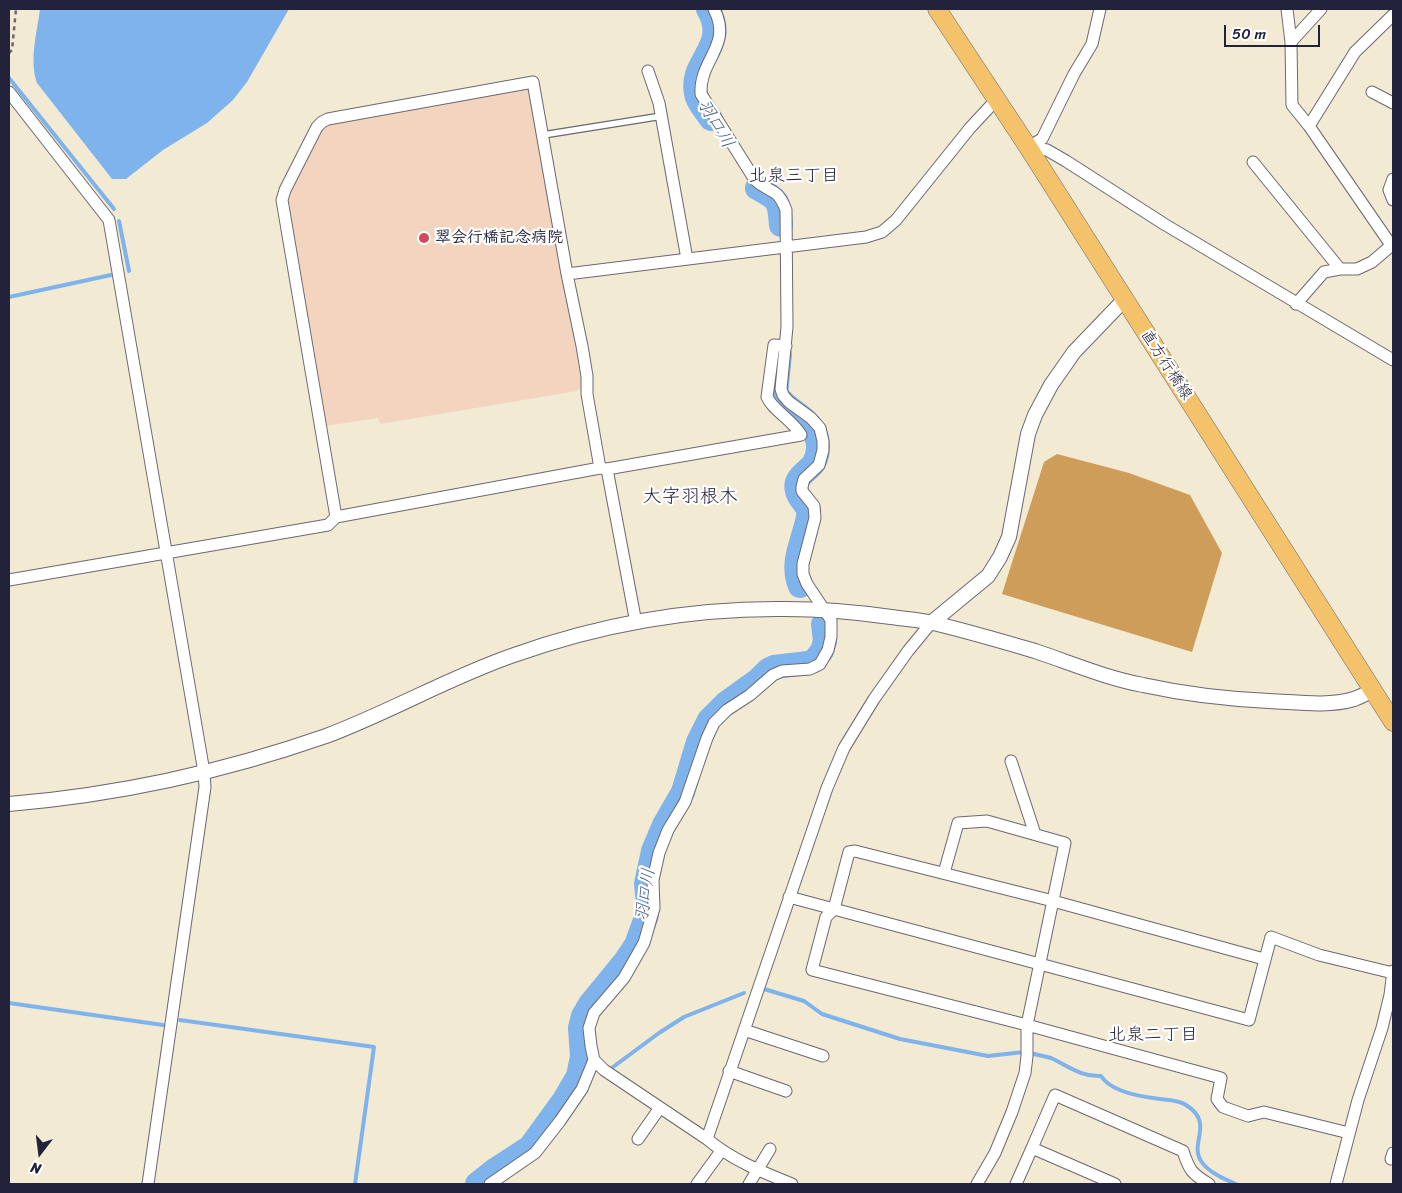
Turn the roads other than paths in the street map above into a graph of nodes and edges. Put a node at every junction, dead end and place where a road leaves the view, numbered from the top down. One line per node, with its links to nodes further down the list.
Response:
1 (714, 9): 21 (street)
2 (937, 9): 11 (main road, 直方行橋線)
3 (1100, 9): 16 (street)
4 (1287, 9): 7 (street)
5 (1321, 9): 7 (street)
6 (1393, 15): 14 (street)
7 (1291, 42): 14 (street)
8 (648, 71): 13 (street)
9 (9, 92): 31 (street)
10 (1372, 92): 12 (street)
11 (996, 100): 16 (main road, 直方行橋線); 21 (street)
12 (1393, 103)
13 (662, 116): 15 (lane); 22 (street)
14 (1309, 126): 20 (street)
15 (543, 135): 24 (street); 30 (street)
16 (1028, 146): 25 (main road, 直方行橋線); 26 (street)
17 (1253, 162): 23 (street)
18 (1393, 179): 19 (street)
19 (1393, 200)
20 (1392, 245): 23 (street)
21 (787, 247): 22 (street); 27 (street)
22 (687, 259): 24 (street)
23 (1340, 269): 26 (street)
24 (567, 274): 29 (street)
25 (1124, 300): 35 (street); 36 (main road, 直方行橋線)
26 (1296, 304): 28 (street)
27 (786, 346): 29 (street); 33 (street)
28 (1393, 360)
29 (604, 469): 30 (street); 34 (street)
30 (336, 517): 31 (street)
31 (167, 554): 32 (street); 39 (street)
32 (9, 580)
33 (823, 610): 34 (street); 35 (street); 54 (street)
34 (636, 622): 39 (street)
35 (931, 623): 36 (street); 43 (street)
36 (1373, 690): 37 (main road, 直方行橋線)
37 (1393, 722)
38 (1011, 761): 41 (street)
39 (204, 772): 40 (street); 65 (street)
40 (9, 804)
41 (1035, 834): 42 (street); 44 (street)
42 (944, 873): 44 (street); 45 (street)
43 (789, 897): 45 (street); 51 (street)
44 (1053, 901): 46 (street); 47 (street)
45 (834, 909): 47 (street); 49 (street)
46 (1264, 959): 47 (street); 48 (street)
47 (1040, 963): 49 (street)
48 (1393, 972): 50 (street)
49 (1027, 1025): 58 (street); 70 (street)
50 (1382, 1028): 52 (street); 58 (street)
51 (744, 1030): 53 (street); 55 (street)
52 (1393, 1032)
53 (823, 1056)
54 (594, 1060): 57 (street); 66 (street)
55 (729, 1070): 56 (street); 60 (street)
56 (786, 1091)
57 (659, 1109): 59 (street); 60 (street)
58 (1349, 1133): 74 (street)
59 (638, 1139)
60 (706, 1139): 63 (street)
61 (1032, 1148): 71 (street); 72 (street); 73 (street)
62 (770, 1149): 64 (street)
63 (721, 1151): 64 (street); 67 (street)
64 (756, 1170): 68 (street); 69 (street)
65 (148, 1184)
66 (490, 1184)
67 (697, 1184)
68 (748, 1184)
69 (792, 1184)
70 (977, 1184)
71 (1016, 1184)
72 (1115, 1184)
73 (1209, 1184)
74 (1336, 1184)

